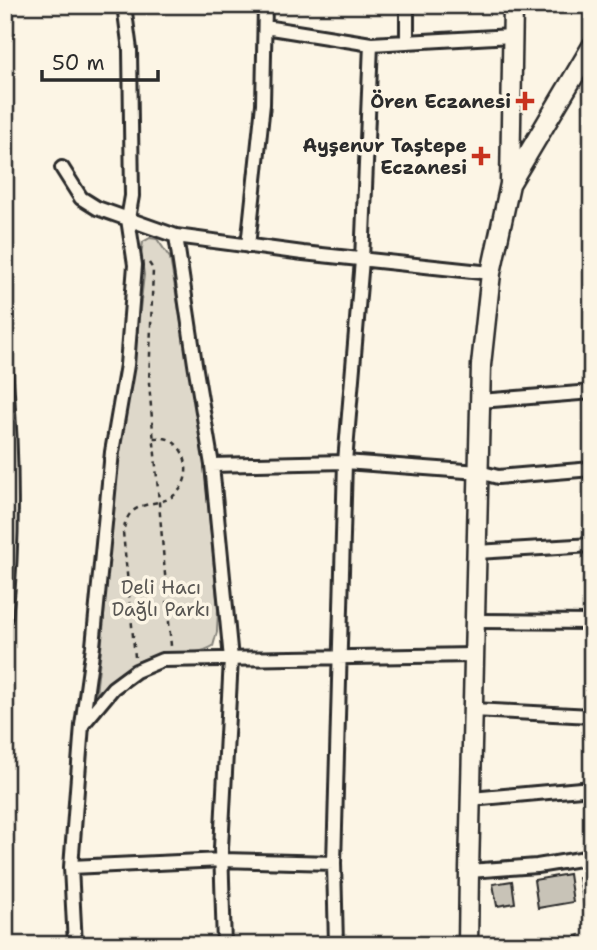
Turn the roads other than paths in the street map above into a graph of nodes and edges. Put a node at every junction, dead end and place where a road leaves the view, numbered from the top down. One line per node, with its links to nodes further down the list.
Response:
1 (124, 5): 12 (street)
2 (265, 5): 5 (street)
3 (407, 5): 7 (street)
4 (513, 5): 6 (street)
5 (265, 27): 8 (street); 14 (street)
6 (512, 36): 7 (street); 11 (street)
7 (407, 42): 8 (street)
8 (371, 44): 15 (street)
9 (592, 46): 11 (street)
10 (62, 168): 12 (street)
11 (510, 184): 16 (street)
12 (128, 219): 13 (street); 34 (street)
13 (176, 236): 14 (street); 21 (street)
14 (248, 246): 15 (street)
15 (362, 260): 16 (street); 20 (street)
16 (491, 273): 19 (street)
17 (5, 368): 26 (street)
18 (592, 392): 19 (street)
19 (480, 401): 23 (street)
20 (345, 462): 21 (street); 23 (street); 30 (street)
21 (212, 465): 31 (street)
22 (592, 469): 23 (street)
23 (479, 472): 25 (street)
24 (592, 545): 25 (street)
25 (477, 552): 27 (street)
26 (5, 618)
27 (475, 621): 28 (street); 29 (street)
28 (592, 622)
29 (474, 655): 30 (street); 32 (street)
30 (341, 657): 31 (street); 39 (street)
31 (232, 659): 34 (street); 38 (street)
32 (473, 710): 33 (street); 36 (street)
33 (592, 716)
34 (82, 724): 40 (street)
35 (592, 789): 36 (street)
36 (471, 799): 41 (street)
37 (592, 857): 41 (street)
38 (222, 860): 39 (street); 40 (street); 43 (street)
39 (334, 863): 44 (street)
40 (71, 867): 42 (street)
41 (469, 872): 45 (street)
42 (75, 945)
43 (224, 945)
44 (336, 945)
45 (468, 945)

